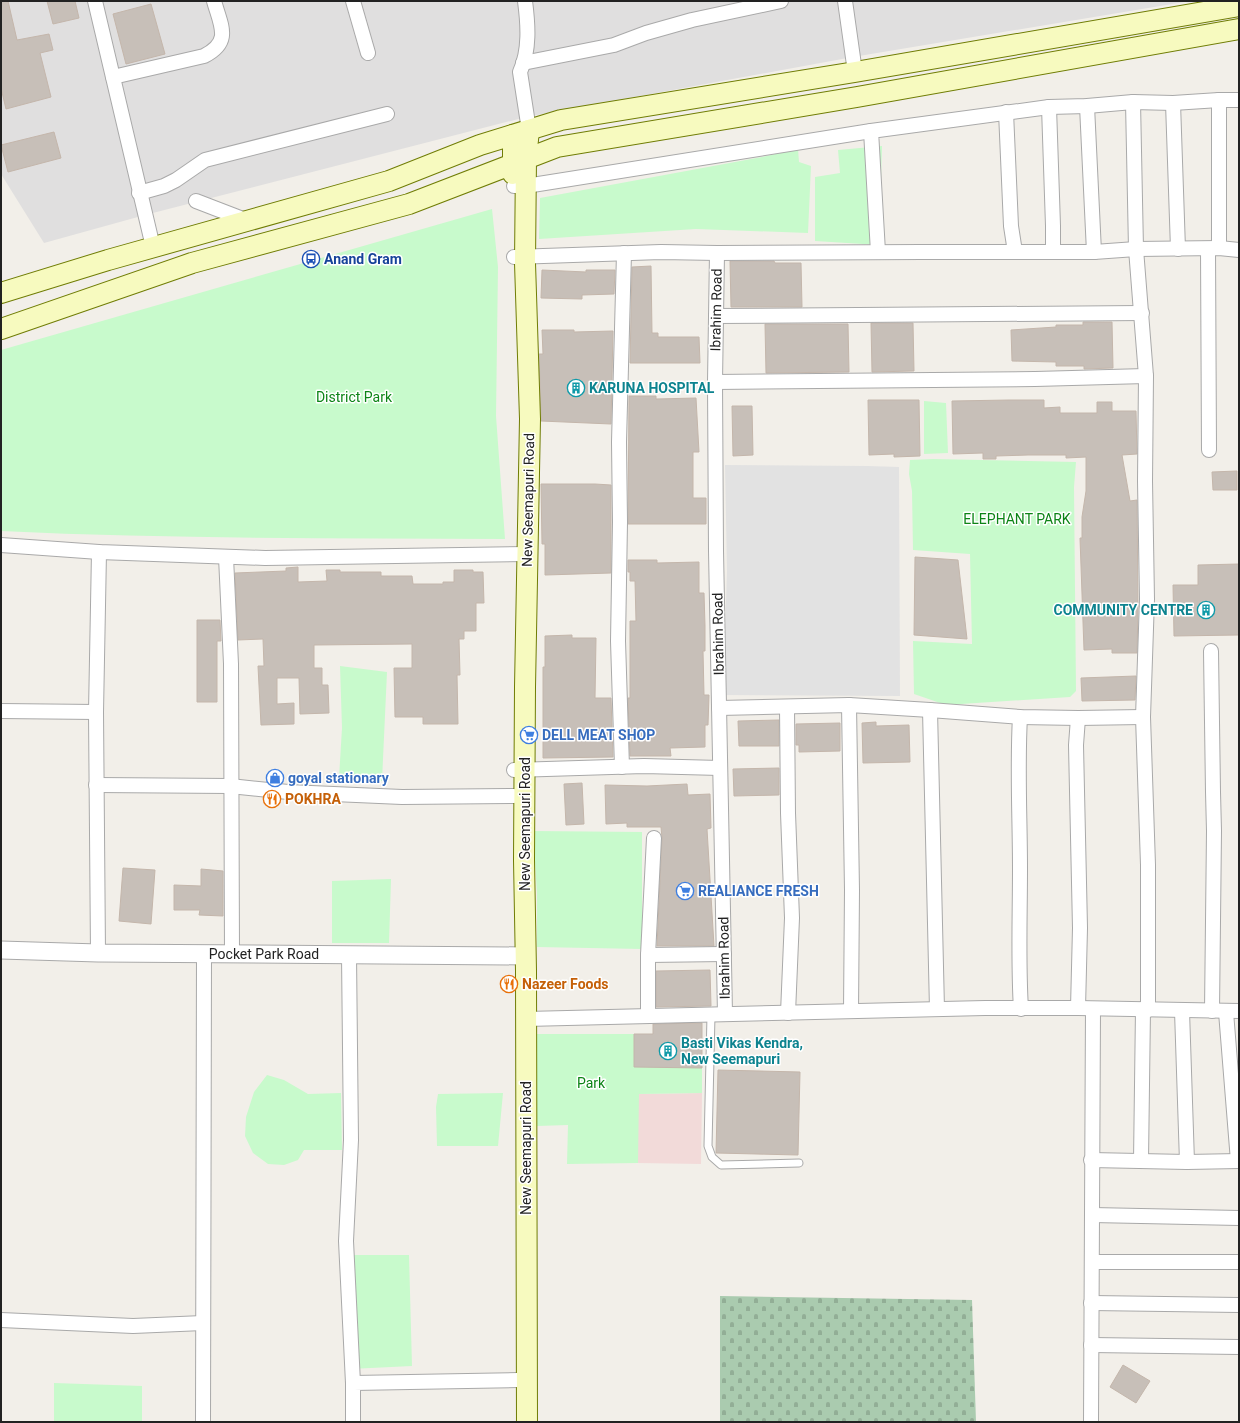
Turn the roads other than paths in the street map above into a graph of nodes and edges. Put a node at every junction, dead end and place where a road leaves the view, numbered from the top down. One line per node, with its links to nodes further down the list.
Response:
1 (95, 1): 12 (street)
2 (214, 1): 12 (street)
3 (353, 1): 9 (street)
4 (525, 1): 10 (street)
5 (781, 1): 10 (street)
6 (845, 1): 11 (street)
7 (1239, 6): 11 (main road)
8 (1239, 29): 23 (main road)
9 (368, 53)
10 (524, 63): 22 (street)
11 (855, 72): 22 (main road)
12 (113, 77): 25 (street)
13 (1219, 100): 14 (street); 16 (street); 29 (street)
14 (1239, 100)
15 (1133, 102): 16 (street); 17 (street); 30 (street)
16 (1173, 103): 31 (street)
17 (1087, 106): 18 (street); 36 (street)
18 (1049, 107): 19 (street); 35 (street)
19 (1006, 112): 21 (street); 34 (street)
20 (387, 114): 25 (street)
21 (871, 131): 24 (street); 33 (street)
22 (521, 132): 23 (main road, New Seemapuri Road); 27 (main road)
23 (520, 162): 24 (main road, New Seemapuri Road); 43 (main road)
24 (520, 186): 39 (main road, New Seemapuri Road)
25 (139, 193): 28 (street)
26 (196, 201): 27 (street)
27 (248, 221): 28 (main road)
28 (153, 247): 40 (main road)
29 (1213, 248): 31 (street); 32 (street); 46 (street)
30 (1136, 249): 31 (street); 36 (street); 41 (street)
31 (1178, 249)
32 (1239, 250)
33 (878, 252): 34 (street); 38 (street)
34 (1015, 252): 35 (street)
35 (1052, 252): 36 (street)
36 (1094, 252)
37 (624, 253): 38 (street); 39 (street); 61 (street)
38 (717, 253): 42 (street, Ibrahim Road)
39 (520, 256): 49 (main road, New Seemapuri Road)
40 (1, 293)
41 (1142, 313): 42 (street); 44 (street)
42 (716, 316): 45 (street, Ibrahim Road)
43 (1, 329)
44 (1146, 376): 45 (street); 59 (street)
45 (715, 382): 54 (street, Ibrahim Road)
46 (1210, 450)
47 (1, 545): 48 (street)
48 (99, 552): 50 (street); 57 (street)
49 (521, 554): 50 (street); 63 (main road, New Seemapuri Road)
50 (226, 557): 65 (street)
51 (1211, 651): 83 (street)
52 (849, 705): 53 (street); 55 (street); 81 (street)
53 (787, 707): 54 (street); 85 (street)
54 (719, 708): 62 (street, Ibrahim Road)
55 (930, 710): 58 (street); 77 (street)
56 (1, 711): 57 (street)
57 (96, 712): 64 (street)
58 (1020, 717): 60 (street); 78 (street)
59 (1143, 717): 60 (street); 80 (street)
60 (1078, 718): 76 (street)
61 (622, 767): 62 (street); 63 (street)
62 (720, 768): 72 (street, Ibrahim Road)
63 (519, 770): 66 (main road, New Seemapuri Road); 75 (main road, New Seemapuri Road)
64 (96, 785): 65 (street); 69 (street)
65 (230, 786): 66 (street); 71 (street)
66 (514, 796): 75 (main road, New Seemapuri Road)
67 (654, 838): 74 (street)
68 (1, 950): 69 (street, Pocket Park Road)
69 (98, 953): 70 (street, Pocket Park Road)
70 (204, 954): 71 (street, Pocket Park Road); 101 (street)
71 (232, 954): 73 (street, Pocket Park Road)
72 (724, 954): 74 (street); 86 (street, Ibrahim Road)
73 (349, 955): 75 (street, Pocket Park Road); 105 (street)
74 (648, 955): 87 (street)
75 (521, 956): 88 (main road, New Seemapuri Road); 104 (main road, New Seemapuri Road)
76 (1078, 1008): 78 (street); 79 (street)
77 (937, 1009): 78 (street); 81 (street)
78 (1021, 1009)
79 (1093, 1009): 80 (street); 89 (street)
80 (1146, 1009): 82 (street); 90 (street)
81 (851, 1011): 85 (street)
82 (1182, 1011): 83 (street); 92 (street)
83 (1212, 1011): 84 (street)
84 (1233, 1012): 91 (street)
85 (788, 1013): 86 (street)
86 (718, 1015): 87 (street); 93 (lane)
87 (648, 1016): 88 (street)
88 (526, 1019): 109 (main road, New Seemapuri Road)
89 (1091, 1160): 90 (street); 94 (street)
90 (1140, 1161): 92 (street)
91 (1238, 1161): 92 (street)
92 (1186, 1162)
93 (799, 1163)
94 (1092, 1215): 95 (street); 96 (street)
95 (1239, 1218)
96 (1092, 1262): 97 (street); 98 (street)
97 (1239, 1262)
98 (1091, 1303): 99 (street); 102 (street)
99 (1239, 1305)
100 (1, 1320): 101 (street)
101 (203, 1323): 106 (street)
102 (1091, 1345): 103 (street); 110 (street)
103 (1239, 1347)
104 (518, 1380): 105 (street); 108 (main road, New Seemapuri Road)
105 (353, 1383): 107 (street)
106 (203, 1422)
107 (353, 1422)
108 (518, 1422)
109 (527, 1422)
110 (1091, 1422)

